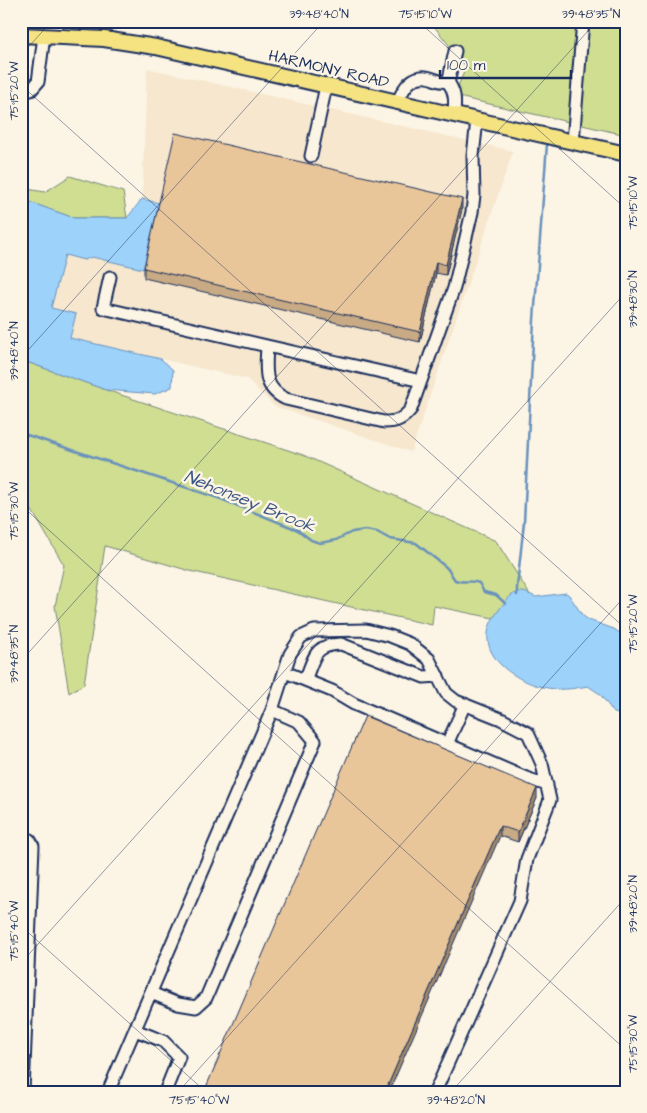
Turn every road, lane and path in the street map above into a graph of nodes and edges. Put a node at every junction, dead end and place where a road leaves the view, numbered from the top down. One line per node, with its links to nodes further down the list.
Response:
1 (583, 21): 11 (lane)
2 (21, 35): 3 (main road, HARMONY ROAD)
3 (44, 36): 6 (main road, HARMONY ROAD); 7 (lane)
4 (454, 51): 5 (lane)
5 (447, 82): 8 (lane); 9 (lane)
6 (326, 86): 8 (main road, HARMONY ROAD); 13 (lane)
7 (21, 91)
8 (398, 102): 9 (main road, HARMONY ROAD)
9 (454, 115): 10 (main road, HARMONY ROAD)
10 (477, 120): 11 (main road, HARMONY ROAD); 16 (lane)
11 (573, 142): 12 (main road, HARMONY ROAD)
12 (626, 154)
13 (310, 156)
14 (110, 277): 15 (lane)
15 (267, 346): 16 (lane); 16 (lane)
16 (421, 381)
17 (285, 672): 18 (lane); 19 (lane); 21 (lane)
18 (438, 676): 19 (lane); 20 (lane)
19 (305, 680): 22 (lane)
20 (465, 704): 22 (lane); 23 (lane)
21 (272, 710): 25 (lane); 25 (lane)
22 (447, 744): 23 (lane)
23 (547, 785): 30 (lane)
24 (21, 837): 27 (lane)
25 (151, 993): 26 (lane)
26 (135, 1030): 28 (lane); 29 (lane)
27 (23, 1092)
28 (108, 1092)
29 (165, 1092)
30 (435, 1092)

